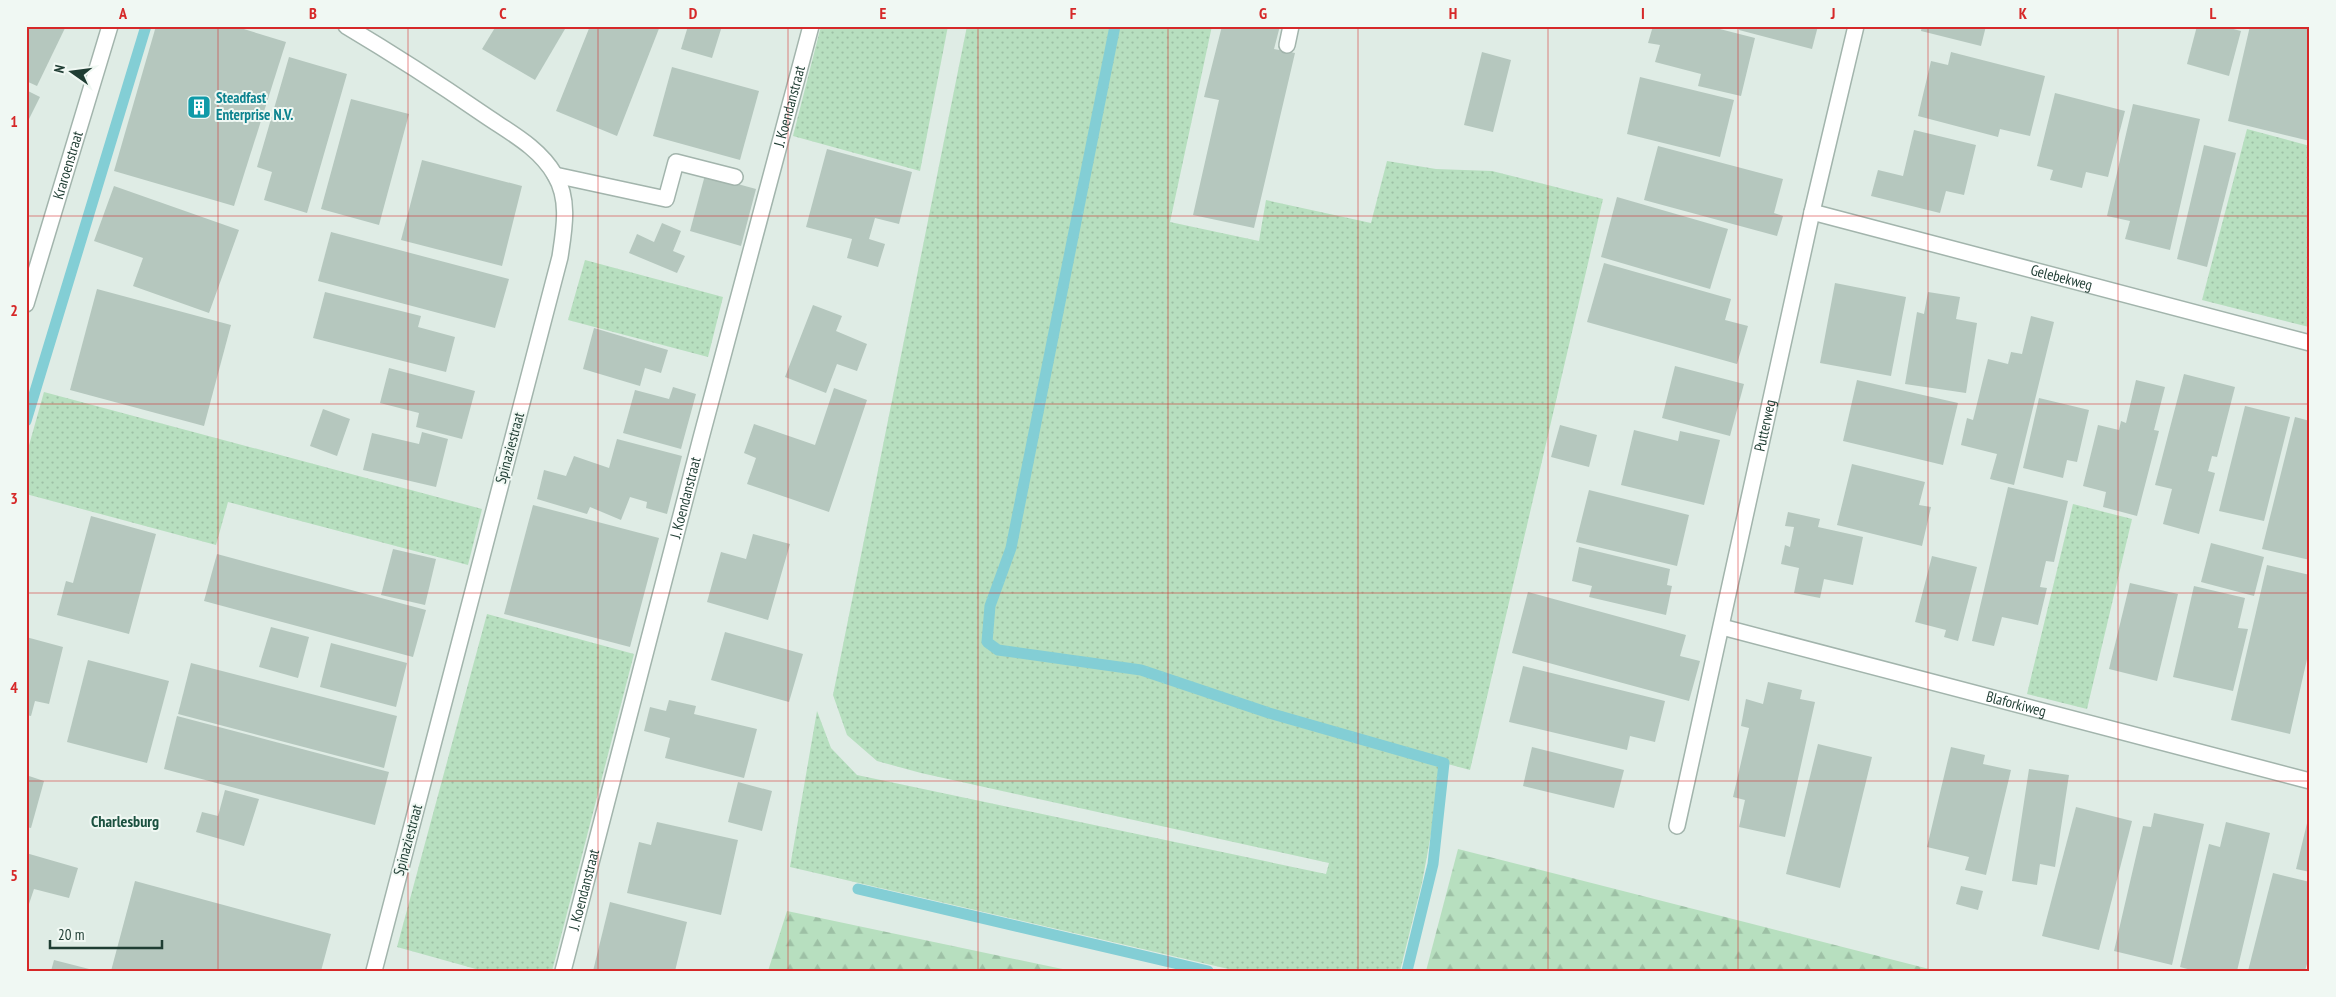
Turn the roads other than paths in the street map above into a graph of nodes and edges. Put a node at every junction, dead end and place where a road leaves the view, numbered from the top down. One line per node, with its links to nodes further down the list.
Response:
1 (110, 26): 10 (street, Kraroenstraat)
2 (346, 26): 7 (street, Spinaziestraat)
3 (811, 26): 16 (street, J. Koendanstraat)
4 (1291, 26): 6 (street)
5 (1856, 26): 9 (street, Putterweg)
6 (1287, 45)
7 (555, 175): 8 (street); 15 (street, Spinaziestraat)
8 (735, 177)
9 (1812, 212): 11 (street, Gelebekweg); 12 (street, Putterweg)
10 (26, 304)
11 (2310, 343)
12 (1722, 627): 13 (street, Blaforkiweg); 14 (street, Putterweg)
13 (2310, 781)
14 (1677, 826)
15 (374, 971)
16 (563, 971)

